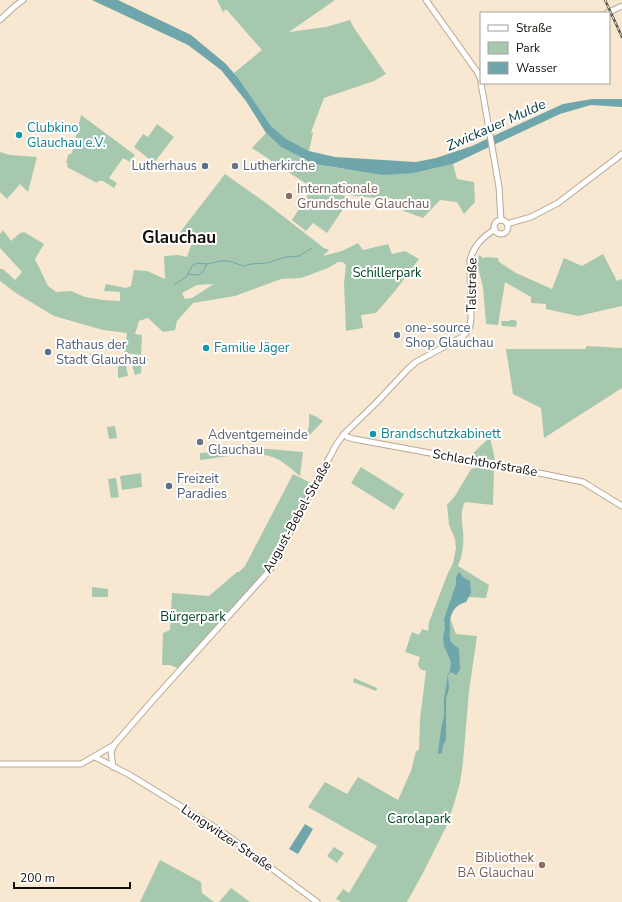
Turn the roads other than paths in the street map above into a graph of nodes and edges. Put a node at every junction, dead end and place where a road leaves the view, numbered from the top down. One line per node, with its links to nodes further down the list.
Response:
1 (24, 0): 5 (street)
2 (426, 0): 6 (street)
3 (622, 6): 4 (street)
4 (609, 12)
5 (0, 20)
6 (480, 77)
7 (482, 84): 9 (street)
8 (622, 154): 10 (street)
9 (501, 220): 10 (street); 11 (street)
10 (507, 224): 11 (street)
11 (494, 229): 12 (street, Talstraße)
12 (470, 326): 13 (street, August-Bebel-Straße)
13 (344, 434): 14 (street, Schlachthofstraße); 15 (street, August-Bebel-Straße)
14 (622, 506)
15 (114, 745): 16 (street, August-Bebel-Straße); 18 (street)
16 (95, 757): 17 (street, August-Bebel-Straße); 18 (street, Lungwitzer Straße)
17 (0, 764)
18 (113, 767): 19 (street, Lungwitzer Straße)
19 (317, 902)

